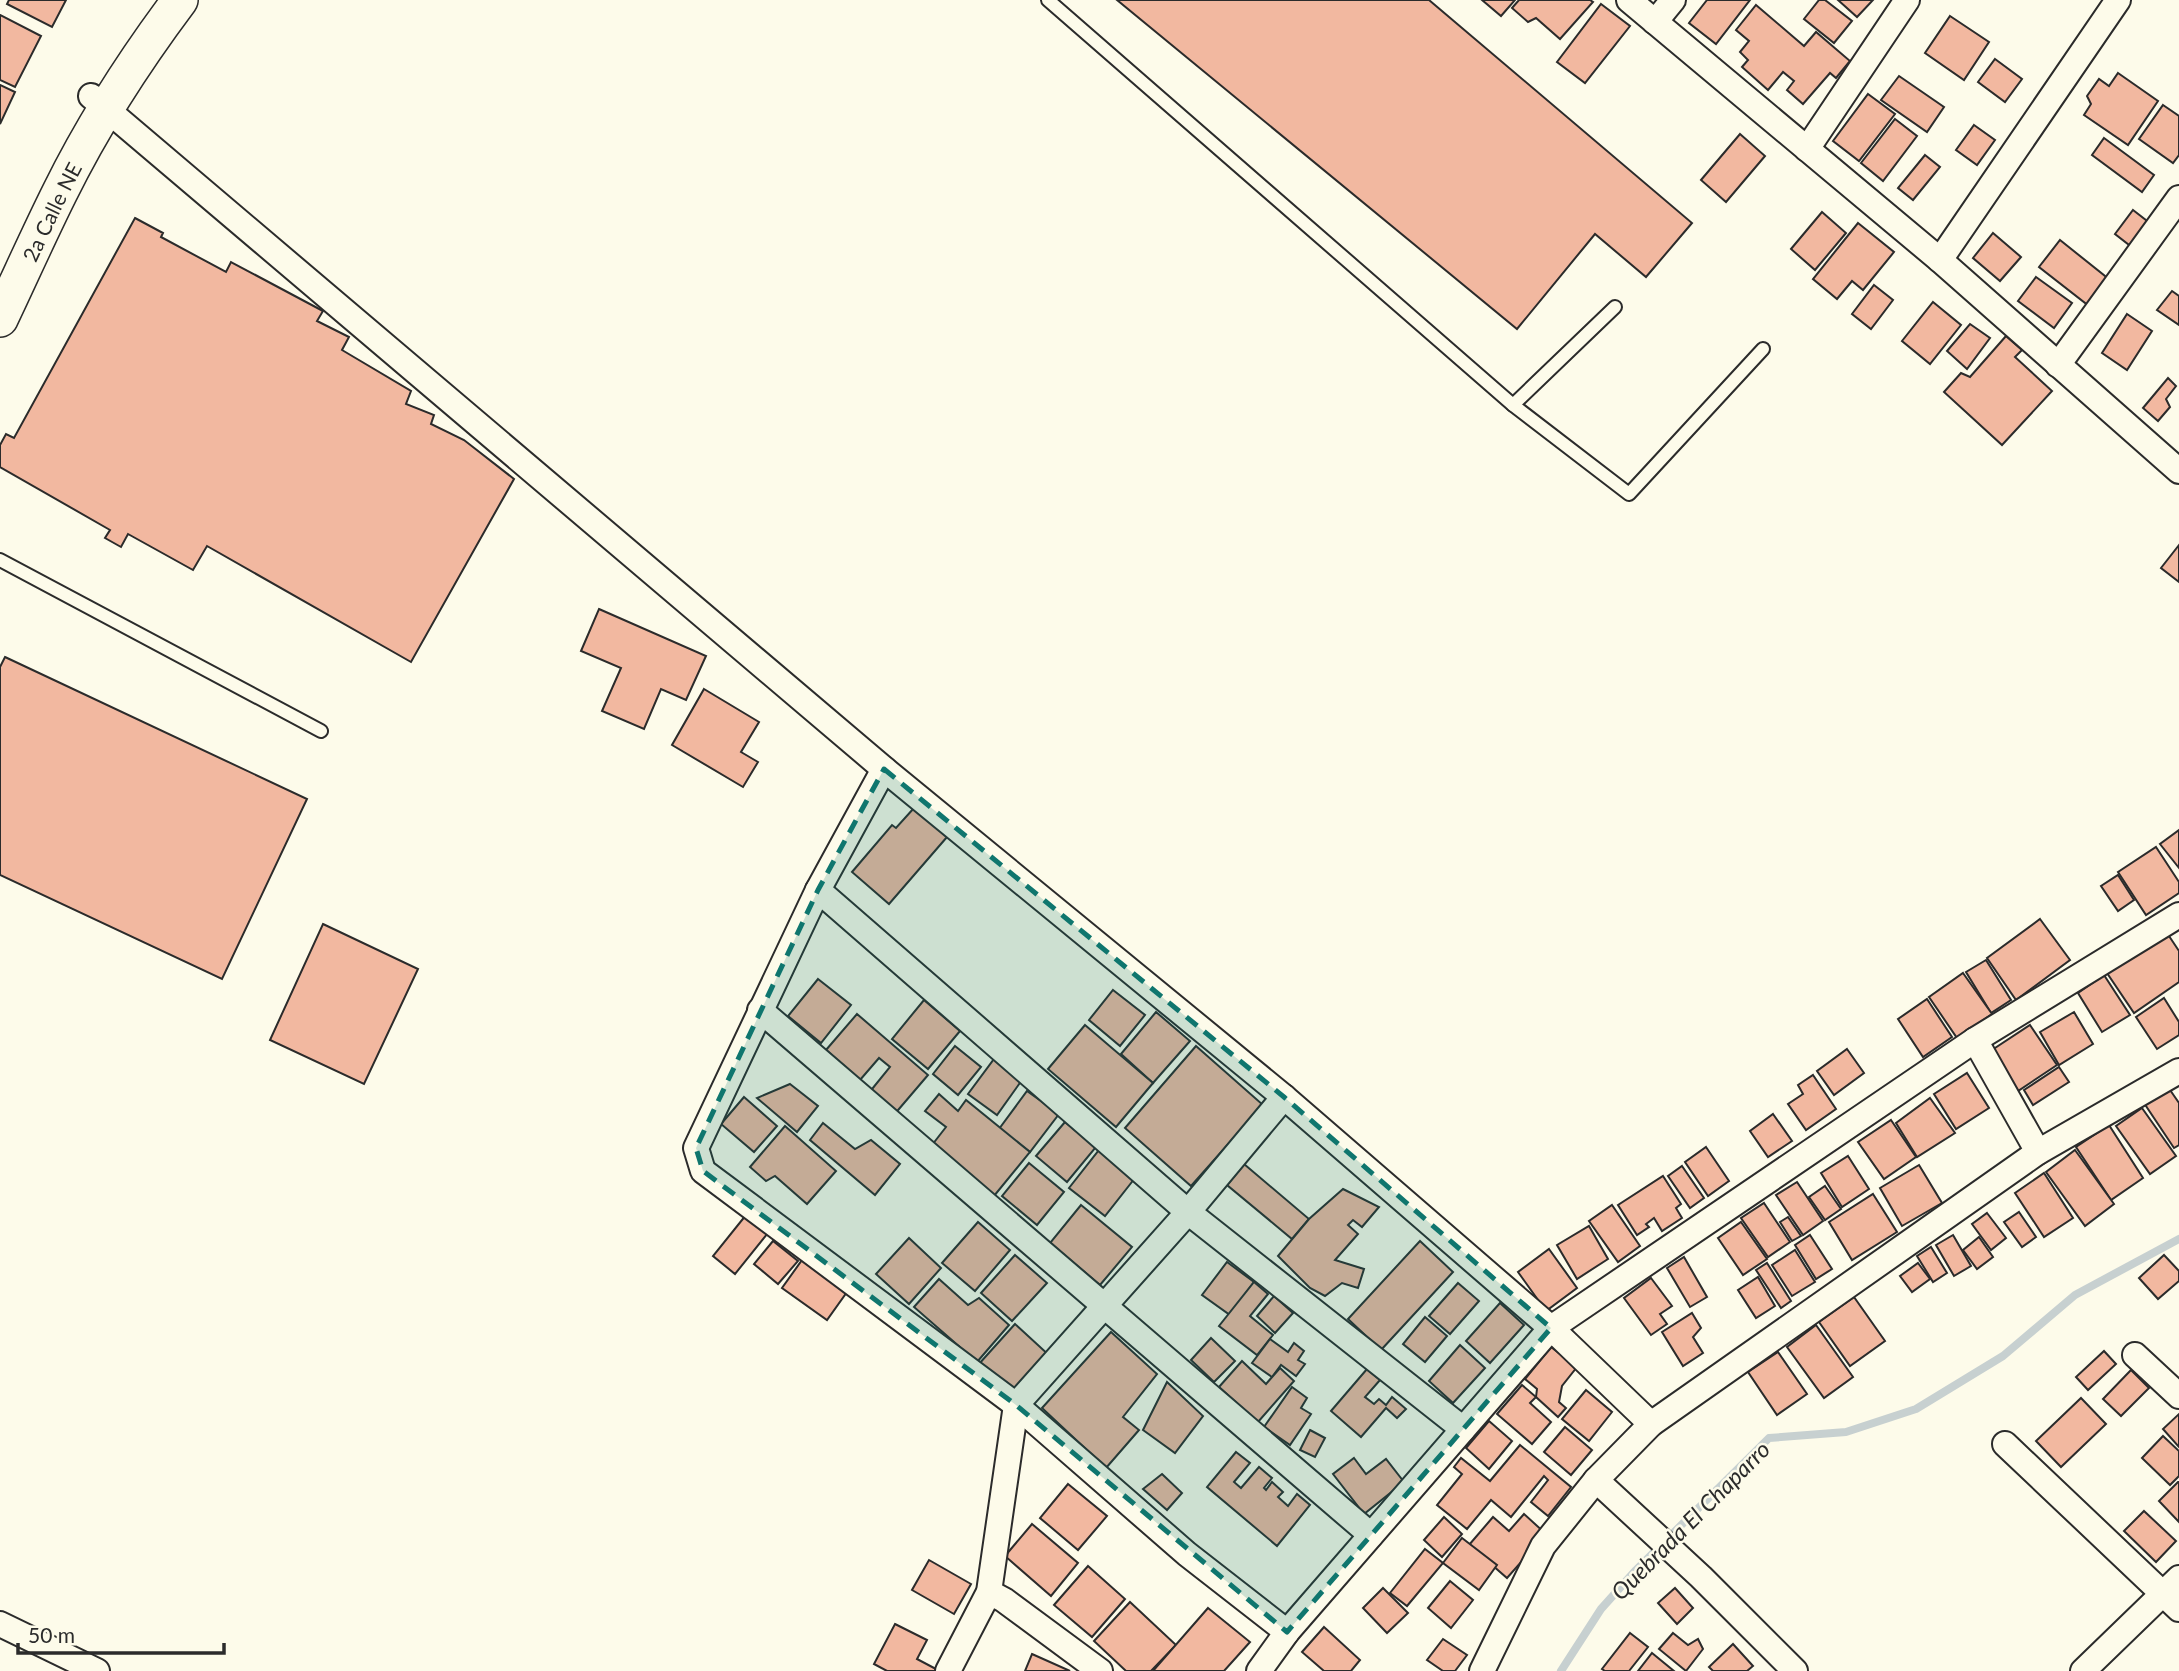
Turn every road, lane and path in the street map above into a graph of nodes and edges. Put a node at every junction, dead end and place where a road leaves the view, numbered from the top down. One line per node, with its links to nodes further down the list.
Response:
1 (154, 0): 9 (main road)
2 (180, 0): 9 (main road)
3 (1048, 0): 18 (lane)
4 (1629, 0): 8 (street)
5 (1673, 0): 8 (street)
6 (1907, 0): 10 (street)
7 (2118, 0): 12 (street)
8 (1655, 22): 10 (street)
9 (99, 102): 13 (main road, 2a Calle NE); 22 (street)
10 (1807, 149): 12 (street)
11 (2179, 198): 17 (street)
12 (1940, 260): 17 (street)
13 (5, 272): 15 (main road, 2a Calle NE)
14 (1615, 307): 18 (lane)
15 (0, 319)
16 (1763, 349): 18 (lane)
17 (2058, 365): 19 (street)
18 (1513, 405)
19 (2179, 471)
20 (0, 560): 21 (lane)
21 (321, 731)
22 (884, 769): 23 (street); 28 (street)
23 (818, 890): 25 (street); 30 (street)
24 (2179, 915): 26 (street)
25 (760, 1010): 31 (street); 35 (street)
26 (1975, 1040): 29 (street); 32 (street)
27 (2179, 1071): 29 (street)
28 (1284, 1097): 30 (street); 32 (street)
29 (2038, 1152): 36 (street)
30 (1188, 1212): 31 (street); 37 (street)
31 (1103, 1305): 35 (street); 40 (street)
32 (1551, 1328): 36 (street); 37 (street)
33 (2135, 1355): 34 (street)
34 (2179, 1396)
35 (1016, 1405): 41 (street); 44 (street)
36 (1651, 1424): 39 (street)
37 (1463, 1429): 40 (street)
38 (2005, 1444): 42 (street)
39 (1597, 1480): 49 (street); 50 (street)
40 (1371, 1535): 44 (street)
41 (989, 1592): 46 (street); 47 (street)
42 (2174, 1593): 51 (street)
43 (0, 1624): 45 (street)
44 (1287, 1632): 48 (street)
45 (97, 1671)
46 (948, 1671)
47 (1100, 1671)
48 (1259, 1671)
49 (1482, 1671)
50 (1795, 1671)
51 (2084, 1671)

